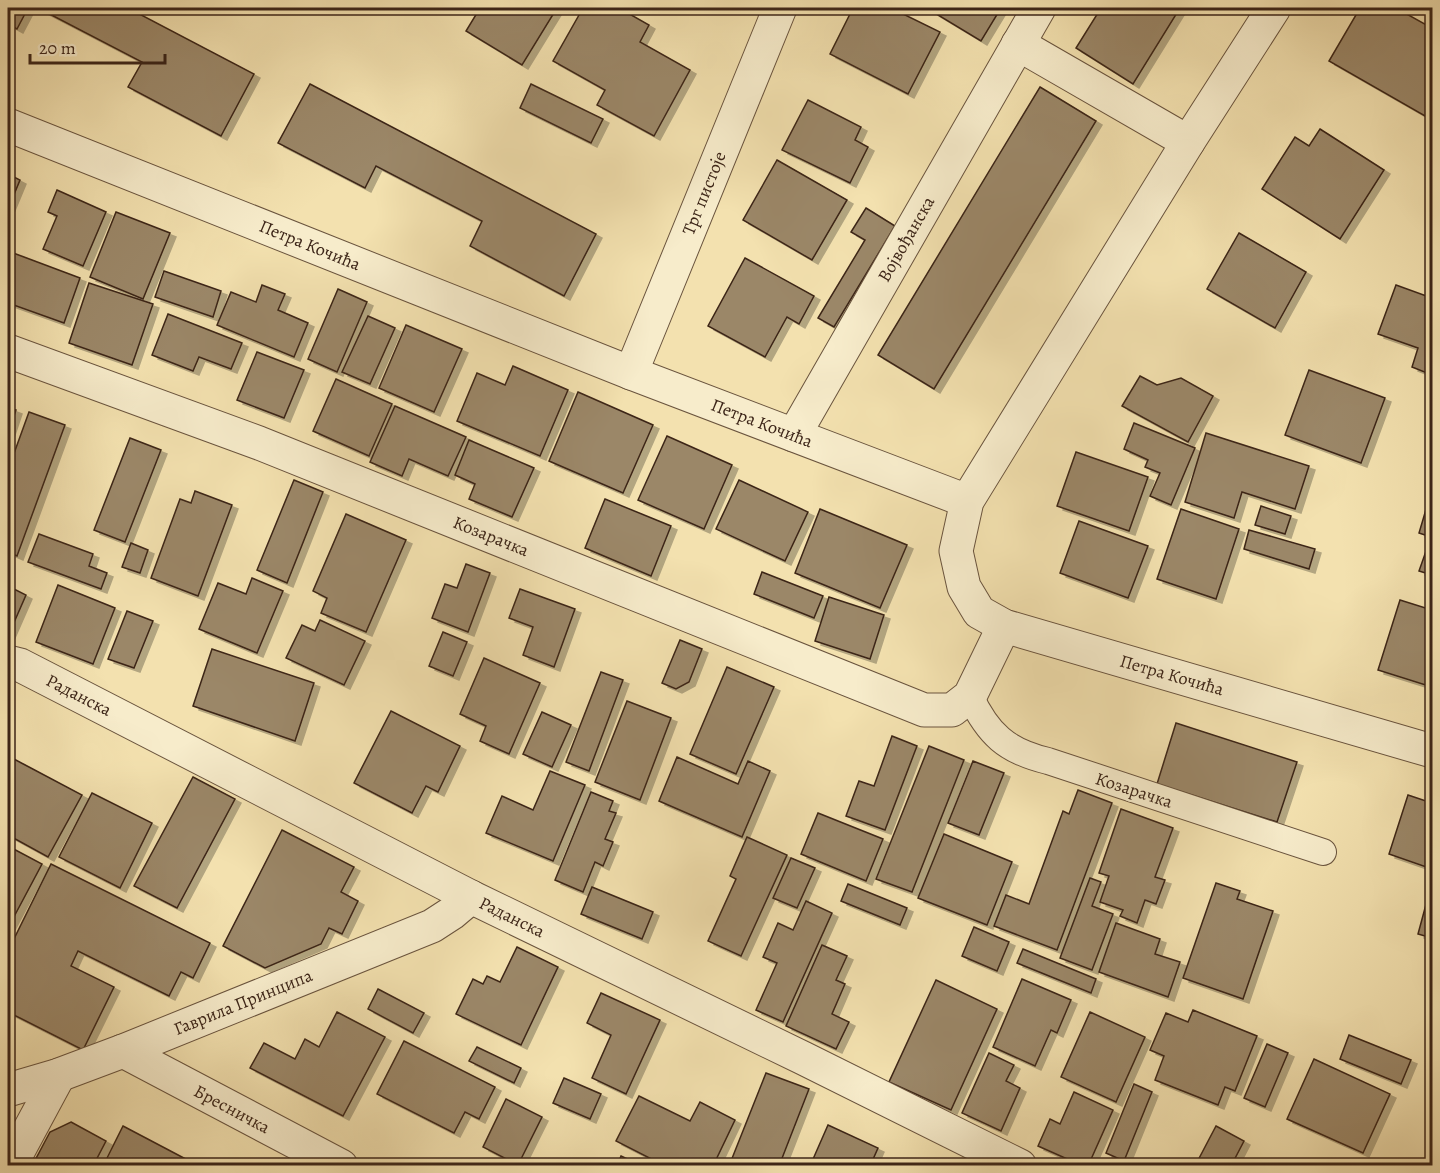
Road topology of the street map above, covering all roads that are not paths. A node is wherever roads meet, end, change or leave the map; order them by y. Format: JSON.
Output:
{"nodes":[{"id":1,"x":1039,"y":8,"type":"edge"},
{"id":2,"x":1274,"y":8,"type":"edge"},
{"id":3,"x":773,"y":10,"type":"edge"},
{"id":4,"x":1018,"y":44,"type":"junction"},
{"id":5,"x":8,"y":125,"type":"edge"},
{"id":6,"x":1188,"y":142,"type":"junction"},
{"id":7,"x":8,"y":351,"type":"edge"},
{"id":8,"x":631,"y":372,"type":"junction"},
{"id":9,"x":794,"y":435,"type":"junction"},
{"id":10,"x":967,"y":501,"type":"junction"},
{"id":11,"x":1004,"y":626,"type":"junction"},
{"id":12,"x":8,"y":662,"type":"edge"},
{"id":13,"x":970,"y":696,"type":"junction"},
{"id":14,"x":1432,"y":751,"type":"edge"},
{"id":15,"x":1323,"y":852,"type":"dead end"},
{"id":16,"x":471,"y":897,"type":"junction"},
{"id":17,"x":123,"y":1051,"type":"junction"},
{"id":18,"x":59,"y":1074,"type":"junction"},
{"id":19,"x":8,"y":1090,"type":"edge"},
{"id":20,"x":298,"y":1156,"type":"edge"},
{"id":21,"x":10,"y":1166,"type":"edge"},
{"id":22,"x":341,"y":1166,"type":"edge"},
{"id":23,"x":1020,"y":1166,"type":"edge"}],
"edges":[{"from":1,"to":4,"type":"street","name":"Војвођанска"},
{"from":2,"to":6,"type":"street"},
{"from":3,"to":8,"type":"street","name":"Трг пистоје"},
{"from":4,"to":6,"type":"street"},
{"from":4,"to":9,"type":"street","name":"Војвођанска"},
{"from":5,"to":8,"type":"street","name":"Петра Кочића"},
{"from":6,"to":10,"type":"street"},
{"from":7,"to":13,"type":"street","name":"Козарачка"},
{"from":8,"to":9,"type":"street","name":"Петра Кочића"},
{"from":9,"to":10,"type":"street","name":"Петра Кочића"},
{"from":10,"to":11,"type":"street","name":"Петра Кочића"},
{"from":11,"to":13,"type":"street"},
{"from":11,"to":14,"type":"street","name":"Петра Кочића"},
{"from":12,"to":16,"type":"street","name":"Раданска"},
{"from":13,"to":15,"type":"lane","name":"Козарачка"},
{"from":16,"to":17,"type":"street","name":"Гаврила Принципа"},
{"from":16,"to":23,"type":"street","name":"Раданска"},
{"from":17,"to":18,"type":"street","name":"Гаврила Принципа"},
{"from":17,"to":20,"type":"street","name":"Бресничка"},
{"from":18,"to":19,"type":"street","name":"Гаврила Принципа"},
{"from":18,"to":21,"type":"street"},
{"from":20,"to":22,"type":"street","name":"Бресничка"}]}
